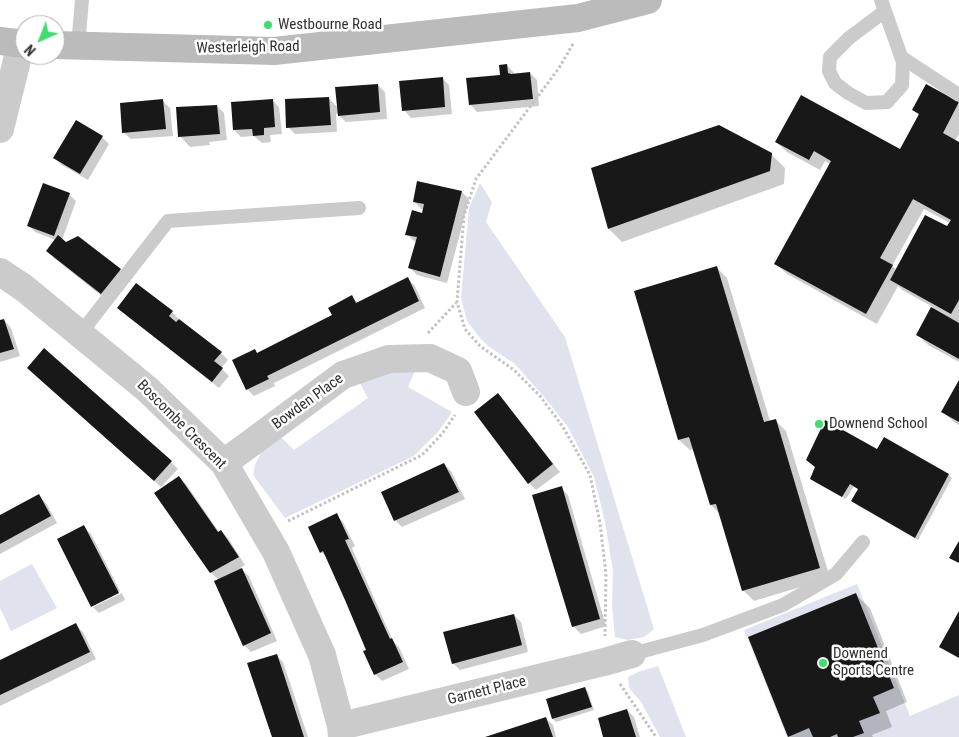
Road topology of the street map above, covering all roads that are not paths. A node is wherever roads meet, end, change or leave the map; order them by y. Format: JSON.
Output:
{"nodes":[{"id":1,"x":82,"y":0,"type":"edge"},
{"id":2,"x":648,"y":0,"type":"edge"},
{"id":3,"x":883,"y":6,"type":"edge"},
{"id":4,"x":15,"y":43,"type":"edge"},
{"id":5,"x":67,"y":46,"type":"edge"},
{"id":6,"x":901,"y":57,"type":"junction"},
{"id":7,"x":959,"y":95,"type":"edge"},
{"id":8,"x":0,"y":130,"type":"edge"},
{"id":9,"x":359,"y":208,"type":"dead end"},
{"id":10,"x":0,"y":272,"type":"edge"},
{"id":11,"x":80,"y":334,"type":"junction"},
{"id":12,"x":464,"y":372,"type":"road end"},
{"id":13,"x":224,"y":463,"type":"junction"},
{"id":14,"x":862,"y":542,"type":"dead end"},
{"id":15,"x":632,"y":654,"type":"joint"},
{"id":16,"x":341,"y":731,"type":"edge"}],
"edges":[{"from":1,"to":5,"type":"lane"},
{"from":2,"to":5,"type":"street","name":"Westerleigh Road"},
{"from":3,"to":6,"type":"lane"},
{"from":3,"to":6,"type":"lane"},
{"from":4,"to":8,"type":"street"},
{"from":6,"to":7,"type":"lane"},
{"from":9,"to":11,"type":"lane"},
{"from":10,"to":11,"type":"street","name":"Boscombe Crescent"},
{"from":11,"to":13,"type":"street","name":"Boscombe Crescent"},
{"from":12,"to":13,"type":"street","name":"Bowden Place"},
{"from":13,"to":16,"type":"street","name":"Boscombe Crescent"},
{"from":14,"to":15,"type":"lane"},
{"from":15,"to":16,"type":"street","name":"Garnett Place"}]}
